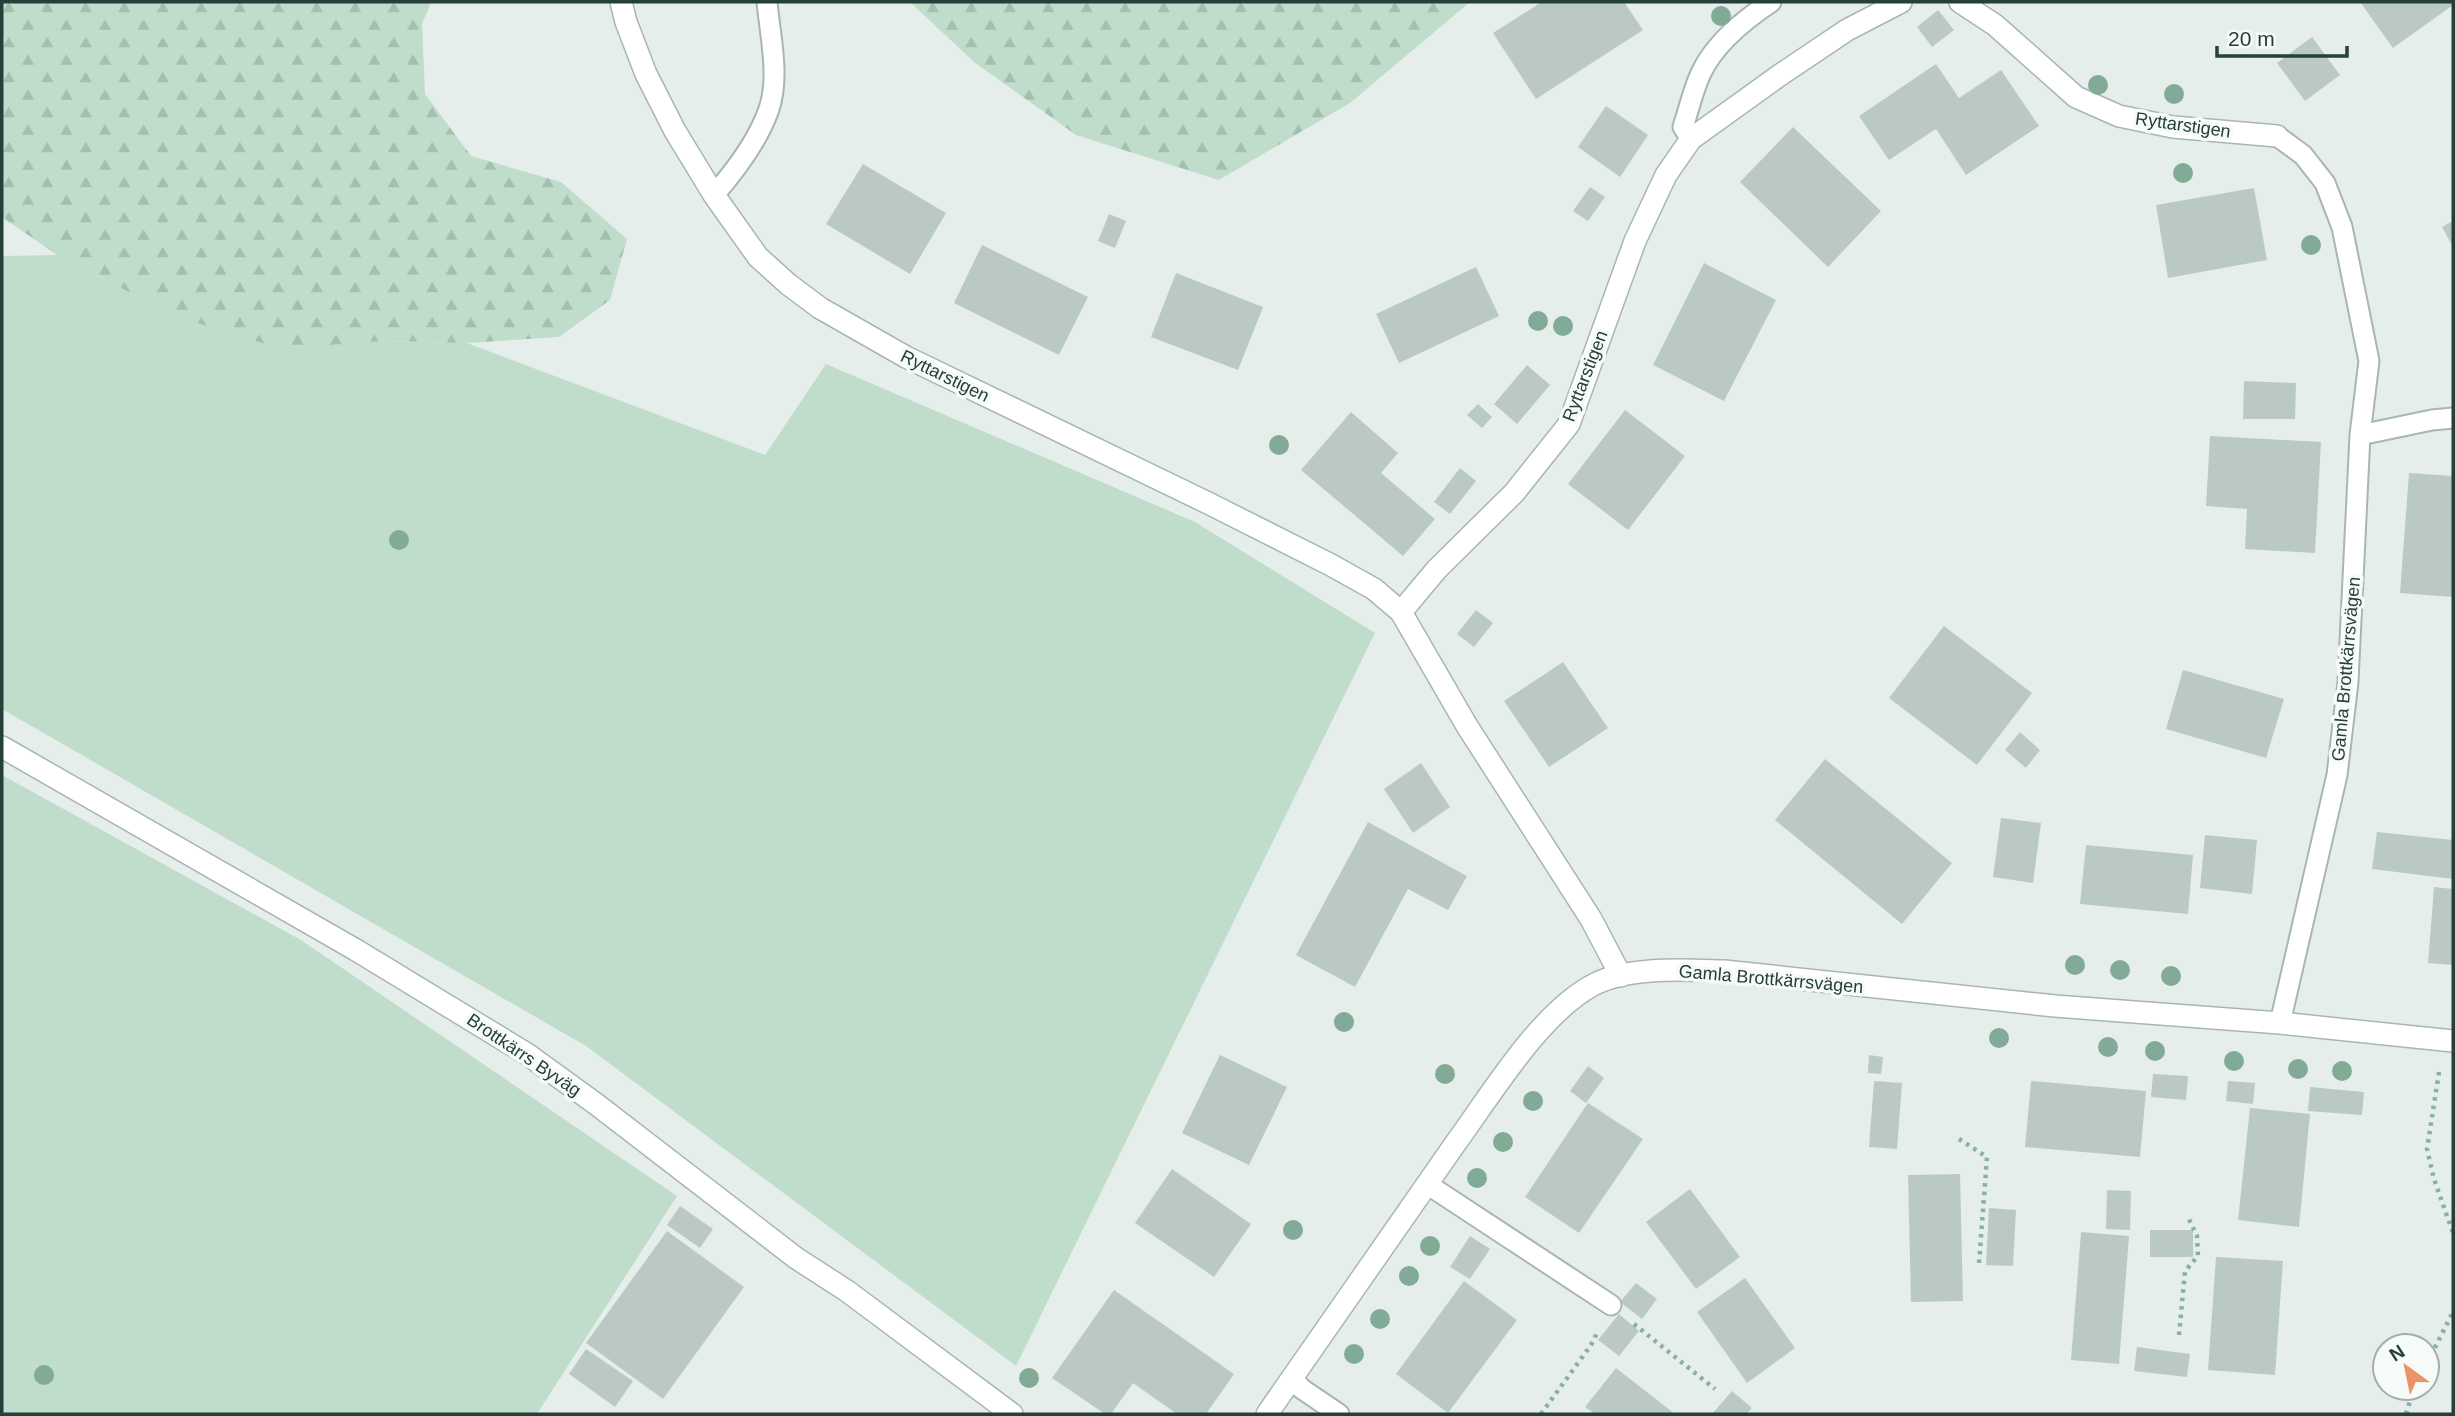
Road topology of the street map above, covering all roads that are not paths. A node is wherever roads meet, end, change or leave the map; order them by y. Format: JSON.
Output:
{"nodes":[{"id":1,"x":621,"y":2,"type":"edge"},
{"id":2,"x":767,"y":2,"type":"edge"},
{"id":3,"x":1770,"y":2,"type":"edge"},
{"id":4,"x":1901,"y":2,"type":"edge"},
{"id":5,"x":1960,"y":2,"type":"edge"},
{"id":6,"x":2277,"y":136,"type":"joint"},
{"id":7,"x":1691,"y":139,"type":"junction"},
{"id":8,"x":714,"y":195,"type":"junction"},
{"id":9,"x":2453,"y":418,"type":"edge"},
{"id":10,"x":2360,"y":435,"type":"junction"},
{"id":11,"x":1401,"y":612,"type":"junction"},
{"id":12,"x":2,"y":747,"type":"edge"},
{"id":13,"x":1621,"y":976,"type":"junction"},
{"id":14,"x":2280,"y":1023,"type":"junction"},
{"id":15,"x":2449,"y":1040,"type":"edge"},
{"id":16,"x":1427,"y":1184,"type":"junction"},
{"id":17,"x":1611,"y":1305,"type":"road end"},
{"id":18,"x":1292,"y":1378,"type":"junction"},
{"id":19,"x":1012,"y":1414,"type":"edge"},
{"id":20,"x":1267,"y":1414,"type":"edge"},
{"id":21,"x":1339,"y":1414,"type":"edge"}],
"edges":[{"from":1,"to":8,"type":"street","name":"Ryttarstigen"},
{"from":2,"to":8,"type":"lane"},
{"from":3,"to":7,"type":"lane"},
{"from":4,"to":7,"type":"street","name":"Ryttarstigen"},
{"from":5,"to":6,"type":"street","name":"Ryttarstigen"},
{"from":6,"to":10,"type":"lane","name":"Gamla Brottkärrsvägen"},
{"from":7,"to":11,"type":"street","name":"Ryttarstigen"},
{"from":8,"to":11,"type":"street","name":"Ryttarstigen"},
{"from":9,"to":10,"type":"lane"},
{"from":10,"to":14,"type":"lane","name":"Gamla Brottkärrsvägen"},
{"from":11,"to":13,"type":"street","name":"Ryttarstigen"},
{"from":12,"to":19,"type":"street","name":"Brottkärrs Byväg"},
{"from":13,"to":14,"type":"street","name":"Gamla Brottkärrsvägen"},
{"from":13,"to":16,"type":"street","name":"Gamla Brottkärrsvägen"},
{"from":14,"to":15,"type":"street","name":"Gamla Brottkärrsvägen"},
{"from":16,"to":17,"type":"lane"},
{"from":16,"to":18,"type":"street","name":"Gamla Brottkärrsvägen"},
{"from":18,"to":20,"type":"street","name":"Gamla Brottkärrsvägen"},
{"from":18,"to":21,"type":"lane"}]}
